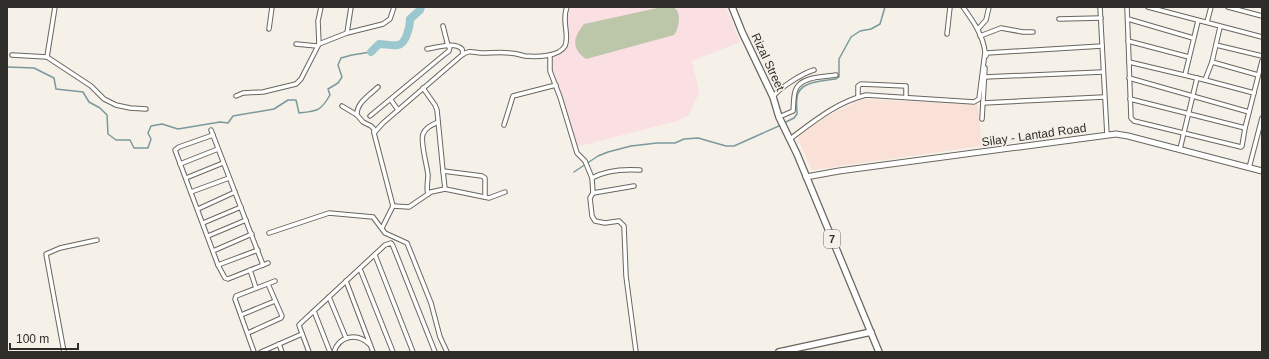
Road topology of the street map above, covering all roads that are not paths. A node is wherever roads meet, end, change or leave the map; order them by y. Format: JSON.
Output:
{"nodes":[{"id":1,"x":54,"y":7,"type":"edge"},
{"id":2,"x":272,"y":7,"type":"edge"},
{"id":3,"x":321,"y":7,"type":"edge"},
{"id":4,"x":350,"y":7,"type":"edge"},
{"id":5,"x":394,"y":7,"type":"edge"},
{"id":6,"x":568,"y":7,"type":"edge"},
{"id":7,"x":732,"y":7,"type":"edge"},
{"id":8,"x":950,"y":7,"type":"edge"},
{"id":9,"x":963,"y":7,"type":"edge"},
{"id":10,"x":989,"y":7,"type":"edge"},
{"id":11,"x":1100,"y":7,"type":"edge"},
{"id":12,"x":1127,"y":7,"type":"edge"},
{"id":13,"x":1148,"y":7,"type":"edge"},
{"id":14,"x":1211,"y":7,"type":"edge"},
{"id":15,"x":1228,"y":7,"type":"edge"},
{"id":16,"x":1262,"y":16,"type":"edge"},
{"id":17,"x":1101,"y":18,"type":"junction"},
{"id":18,"x":1059,"y":19,"type":"dead end"},
{"id":19,"x":1128,"y":19,"type":"junction"},
{"id":20,"x":1198,"y":21,"type":"junction"},
{"id":21,"x":1207,"y":22,"type":"junction"},
{"id":22,"x":444,"y":26,"type":"dead end"},
{"id":23,"x":1220,"y":27,"type":"junction"},
{"id":24,"x":269,"y":29,"type":"dead end"},
{"id":25,"x":978,"y":29,"type":"junction"},
{"id":26,"x":1033,"y":32,"type":"dead end"},
{"id":27,"x":347,"y":33,"type":"junction"},
{"id":28,"x":947,"y":34,"type":"dead end"},
{"id":29,"x":980,"y":36,"type":"junction"},
{"id":30,"x":1262,"y":37,"type":"edge"},
{"id":31,"x":1193,"y":38,"type":"junction"},
{"id":32,"x":1128,"y":41,"type":"junction"},
{"id":33,"x":296,"y":44,"type":"dead end"},
{"id":34,"x":318,"y":45,"type":"junction"},
{"id":35,"x":1216,"y":45,"type":"junction"},
{"id":36,"x":449,"y":46,"type":"junction"},
{"id":37,"x":1102,"y":46,"type":"junction"},
{"id":38,"x":427,"y":49,"type":"dead end"},
{"id":39,"x":463,"y":54,"type":"junction"},
{"id":40,"x":12,"y":55,"type":"dead end"},
{"id":41,"x":47,"y":56,"type":"junction"},
{"id":42,"x":550,"y":56,"type":"junction"},
{"id":43,"x":1262,"y":56,"type":"edge"},
{"id":44,"x":1189,"y":57,"type":"junction"},
{"id":45,"x":1262,"y":61,"type":"edge"},
{"id":46,"x":1129,"y":62,"type":"junction"},
{"id":47,"x":1212,"y":62,"type":"junction"},
{"id":48,"x":814,"y":70,"type":"dead end"},
{"id":49,"x":1103,"y":72,"type":"junction"},
{"id":50,"x":1258,"y":74,"type":"junction"},
{"id":51,"x":836,"y":75,"type":"dead end"},
{"id":52,"x":1185,"y":75,"type":"junction"},
{"id":53,"x":985,"y":77,"type":"junction"},
{"id":54,"x":1130,"y":78,"type":"junction"},
{"id":55,"x":1197,"y":78,"type":"junction"},
{"id":56,"x":1205,"y":80,"type":"junction"},
{"id":57,"x":556,"y":85,"type":"junction"},
{"id":58,"x":378,"y":87,"type":"dead end"},
{"id":59,"x":423,"y":88,"type":"junction"},
{"id":60,"x":1254,"y":93,"type":"junction"},
{"id":61,"x":236,"y":96,"type":"dead end"},
{"id":62,"x":1192,"y":96,"type":"junction"},
{"id":63,"x":773,"y":97,"type":"junction"},
{"id":64,"x":858,"y":97,"type":"junction"},
{"id":65,"x":906,"y":97,"type":"junction"},
{"id":66,"x":1104,"y":97,"type":"junction"},
{"id":67,"x":1130,"y":99,"type":"junction"},
{"id":68,"x":391,"y":100,"type":"junction"},
{"id":69,"x":983,"y":103,"type":"junction"},
{"id":70,"x":342,"y":106,"type":"dead end"},
{"id":71,"x":146,"y":109,"type":"dead end"},
{"id":72,"x":398,"y":110,"type":"junction"},
{"id":73,"x":1249,"y":112,"type":"junction"},
{"id":74,"x":1188,"y":114,"type":"junction"},
{"id":75,"x":356,"y":115,"type":"junction"},
{"id":76,"x":370,"y":116,"type":"dead end"},
{"id":77,"x":780,"y":118,"type":"junction"},
{"id":78,"x":1262,"y":118,"type":"edge"},
{"id":79,"x":982,"y":119,"type":"dead end"},
{"id":80,"x":438,"y":122,"type":"junction"},
{"id":81,"x":504,"y":125,"type":"dead end"},
{"id":82,"x":1245,"y":128,"type":"junction"},
{"id":83,"x":211,"y":130,"type":"dead end"},
{"id":84,"x":374,"y":133,"type":"junction"},
{"id":85,"x":1184,"y":134,"type":"junction"},
{"id":86,"x":213,"y":135,"type":"junction"},
{"id":87,"x":1107,"y":135,"type":"junction"},
{"id":88,"x":790,"y":139,"type":"junction"},
{"id":89,"x":218,"y":149,"type":"junction"},
{"id":90,"x":1180,"y":149,"type":"junction"},
{"id":91,"x":223,"y":163,"type":"junction"},
{"id":92,"x":180,"y":164,"type":"junction"},
{"id":93,"x":1249,"y":168,"type":"junction"},
{"id":94,"x":640,"y":170,"type":"dead end"},
{"id":95,"x":443,"y":171,"type":"junction"},
{"id":96,"x":1262,"y":171,"type":"edge"},
{"id":97,"x":806,"y":177,"type":"junction"},
{"id":98,"x":186,"y":178,"type":"junction"},
{"id":99,"x":229,"y":178,"type":"junction"},
{"id":100,"x":592,"y":178,"type":"junction"},
{"id":101,"x":634,"y":186,"type":"dead end"},
{"id":102,"x":445,"y":189,"type":"junction"},
{"id":103,"x":192,"y":192,"type":"junction"},
{"id":104,"x":235,"y":192,"type":"junction"},
{"id":105,"x":505,"y":192,"type":"dead end"},
{"id":106,"x":593,"y":193,"type":"junction"},
{"id":107,"x":428,"y":194,"type":"junction"},
{"id":108,"x":485,"y":197,"type":"junction"},
{"id":109,"x":393,"y":206,"type":"junction"},
{"id":110,"x":240,"y":207,"type":"junction"},
{"id":111,"x":198,"y":209,"type":"junction"},
{"id":112,"x":246,"y":220,"type":"junction"},
{"id":113,"x":203,"y":223,"type":"junction"},
{"id":114,"x":382,"y":228,"type":"junction"},
{"id":115,"x":269,"y":233,"type":"dead end"},
{"id":116,"x":252,"y":234,"type":"junction"},
{"id":117,"x":208,"y":236,"type":"junction"},
{"id":118,"x":97,"y":240,"type":"dead end"},
{"id":119,"x":258,"y":250,"type":"junction"},
{"id":120,"x":213,"y":251,"type":"junction"},
{"id":121,"x":375,"y":255,"type":"junction"},
{"id":122,"x":268,"y":263,"type":"dead end"},
{"id":123,"x":218,"y":265,"type":"junction"},
{"id":124,"x":263,"y":265,"type":"junction"},
{"id":125,"x":360,"y":269,"type":"junction"},
{"id":126,"x":250,"y":270,"type":"junction"},
{"id":127,"x":275,"y":281,"type":"dead end"},
{"id":128,"x":346,"y":281,"type":"junction"},
{"id":129,"x":268,"y":284,"type":"junction"},
{"id":130,"x":256,"y":288,"type":"junction"},
{"id":131,"x":329,"y":297,"type":"junction"},
{"id":132,"x":275,"y":301,"type":"junction"},
{"id":133,"x":314,"y":311,"type":"junction"},
{"id":134,"x":241,"y":315,"type":"junction"},
{"id":135,"x":871,"y":332,"type":"junction"},
{"id":136,"x":248,"y":333,"type":"junction"},
{"id":137,"x":302,"y":334,"type":"junction"},
{"id":138,"x":346,"y":338,"type":"junction"},
{"id":139,"x":279,"y":344,"type":"junction"},
{"id":140,"x":372,"y":351,"type":"edge"},
{"id":141,"x":64,"y":352,"type":"edge"},
{"id":142,"x":254,"y":352,"type":"edge"},
{"id":143,"x":261,"y":352,"type":"edge"},
{"id":144,"x":282,"y":352,"type":"edge"},
{"id":145,"x":309,"y":352,"type":"edge"},
{"id":146,"x":330,"y":352,"type":"edge"},
{"id":147,"x":334,"y":352,"type":"edge"},
{"id":148,"x":393,"y":352,"type":"edge"},
{"id":149,"x":413,"y":352,"type":"edge"},
{"id":150,"x":435,"y":352,"type":"edge"},
{"id":151,"x":447,"y":352,"type":"edge"},
{"id":152,"x":636,"y":352,"type":"edge"},
{"id":153,"x":779,"y":352,"type":"edge"},
{"id":154,"x":879,"y":352,"type":"edge"}],
"edges":[{"from":1,"to":41,"type":"street"},
{"from":2,"to":24,"type":"street"},
{"from":3,"to":34,"type":"street"},
{"from":4,"to":27,"type":"street"},
{"from":5,"to":27,"type":"street"},
{"from":6,"to":42,"type":"street"},
{"from":7,"to":63,"type":"main road","name":"Rizal Street","number":"7"},
{"from":8,"to":28,"type":"street"},
{"from":9,"to":25,"type":"street"},
{"from":10,"to":25,"type":"street"},
{"from":11,"to":17,"type":"street"},
{"from":12,"to":19,"type":"street"},
{"from":13,"to":20,"type":"street"},
{"from":14,"to":21,"type":"street"},
{"from":15,"to":16,"type":"street"},
{"from":17,"to":18,"type":"street"},
{"from":17,"to":37,"type":"street"},
{"from":19,"to":31,"type":"street"},
{"from":19,"to":32,"type":"street"},
{"from":20,"to":21,"type":"street"},
{"from":20,"to":31,"type":"street"},
{"from":21,"to":23,"type":"street"},
{"from":22,"to":36,"type":"street"},
{"from":23,"to":30,"type":"street"},
{"from":23,"to":35,"type":"street"},
{"from":25,"to":29,"type":"street"},
{"from":26,"to":29,"type":"street"},
{"from":27,"to":34,"type":"street"},
{"from":29,"to":65,"type":"street"},
{"from":31,"to":44,"type":"street"},
{"from":32,"to":44,"type":"street"},
{"from":32,"to":46,"type":"street"},
{"from":33,"to":34,"type":"street"},
{"from":34,"to":61,"type":"street"},
{"from":35,"to":43,"type":"street"},
{"from":35,"to":47,"type":"street"},
{"from":36,"to":38,"type":"street"},
{"from":36,"to":39,"type":"street"},
{"from":36,"to":68,"type":"street"},
{"from":37,"to":49,"type":"street"},
{"from":37,"to":53,"type":"street"},
{"from":39,"to":42,"type":"street"},
{"from":39,"to":59,"type":"street"},
{"from":40,"to":41,"type":"street"},
{"from":41,"to":71,"type":"street"},
{"from":42,"to":57,"type":"street"},
{"from":44,"to":52,"type":"street"},
{"from":45,"to":50,"type":"street"},
{"from":46,"to":52,"type":"street"},
{"from":46,"to":54,"type":"street"},
{"from":47,"to":50,"type":"street"},
{"from":47,"to":56,"type":"street"},
{"from":48,"to":63,"type":"street"},
{"from":49,"to":53,"type":"street"},
{"from":49,"to":66,"type":"street"},
{"from":50,"to":60,"type":"street"},
{"from":51,"to":77,"type":"street"},
{"from":52,"to":55,"type":"street"},
{"from":53,"to":69,"type":"street"},
{"from":54,"to":62,"type":"street"},
{"from":54,"to":67,"type":"street"},
{"from":55,"to":56,"type":"street"},
{"from":55,"to":62,"type":"street"},
{"from":56,"to":60,"type":"street"},
{"from":57,"to":81,"type":"street"},
{"from":57,"to":100,"type":"street"},
{"from":58,"to":75,"type":"street"},
{"from":59,"to":72,"type":"street"},
{"from":59,"to":80,"type":"street"},
{"from":60,"to":73,"type":"street"},
{"from":62,"to":73,"type":"street"},
{"from":62,"to":74,"type":"street"},
{"from":63,"to":77,"type":"main road","name":"Rizal Street","number":"7"},
{"from":64,"to":65,"type":"street"},
{"from":64,"to":65,"type":"street"},
{"from":64,"to":88,"type":"street"},
{"from":66,"to":69,"type":"street"},
{"from":66,"to":87,"type":"street"},
{"from":67,"to":74,"type":"street"},
{"from":67,"to":85,"type":"street"},
{"from":68,"to":72,"type":"street"},
{"from":68,"to":76,"type":"street"},
{"from":69,"to":79,"type":"street"},
{"from":70,"to":75,"type":"street"},
{"from":72,"to":84,"type":"street"},
{"from":73,"to":82,"type":"street"},
{"from":74,"to":82,"type":"street"},
{"from":74,"to":85,"type":"street"},
{"from":75,"to":84,"type":"street"},
{"from":77,"to":88,"type":"main road","name":"Rizal Street","number":"7"},
{"from":78,"to":93,"type":"street"},
{"from":80,"to":95,"type":"street"},
{"from":80,"to":107,"type":"street"},
{"from":82,"to":85,"type":"street"},
{"from":83,"to":86,"type":"street"},
{"from":84,"to":109,"type":"street"},
{"from":85,"to":90,"type":"street"},
{"from":86,"to":89,"type":"street"},
{"from":86,"to":92,"type":"street"},
{"from":87,"to":90,"type":"street","name":"Silay - Lantad Road"},
{"from":87,"to":97,"type":"street","name":"Silay - Lantad Road"},
{"from":88,"to":97,"type":"main road","number":"7"},
{"from":89,"to":91,"type":"street"},
{"from":89,"to":92,"type":"street"},
{"from":90,"to":93,"type":"street","name":"Silay - Lantad Road"},
{"from":91,"to":98,"type":"street"},
{"from":91,"to":99,"type":"street"},
{"from":92,"to":98,"type":"street"},
{"from":93,"to":96,"type":"street","name":"Silay - Lantad Road"},
{"from":94,"to":100,"type":"street"},
{"from":95,"to":102,"type":"street"},
{"from":95,"to":108,"type":"street"},
{"from":97,"to":135,"type":"main road","number":"7"},
{"from":98,"to":103,"type":"street"},
{"from":99,"to":103,"type":"street"},
{"from":99,"to":104,"type":"street"},
{"from":100,"to":106,"type":"street"},
{"from":101,"to":106,"type":"street"},
{"from":102,"to":107,"type":"street"},
{"from":102,"to":108,"type":"street"},
{"from":103,"to":111,"type":"street"},
{"from":104,"to":110,"type":"street"},
{"from":104,"to":111,"type":"street"},
{"from":105,"to":108,"type":"street"},
{"from":106,"to":152,"type":"street"},
{"from":107,"to":109,"type":"street"},
{"from":109,"to":114,"type":"street"},
{"from":110,"to":112,"type":"street"},
{"from":110,"to":113,"type":"street"},
{"from":111,"to":113,"type":"street"},
{"from":112,"to":116,"type":"street"},
{"from":112,"to":117,"type":"street"},
{"from":113,"to":117,"type":"street"},
{"from":114,"to":115,"type":"street"},
{"from":114,"to":151,"type":"street"},
{"from":116,"to":119,"type":"street"},
{"from":116,"to":120,"type":"street"},
{"from":117,"to":120,"type":"street"},
{"from":118,"to":141,"type":"street"},
{"from":119,"to":123,"type":"street"},
{"from":119,"to":124,"type":"street"},
{"from":120,"to":123,"type":"street"},
{"from":121,"to":125,"type":"street"},
{"from":121,"to":149,"type":"street"},
{"from":121,"to":150,"type":"street"},
{"from":122,"to":124,"type":"street"},
{"from":123,"to":126,"type":"street"},
{"from":124,"to":126,"type":"street"},
{"from":125,"to":128,"type":"street"},
{"from":125,"to":148,"type":"street"},
{"from":126,"to":130,"type":"street"},
{"from":127,"to":129,"type":"street"},
{"from":128,"to":131,"type":"street"},
{"from":128,"to":140,"type":"street"},
{"from":129,"to":130,"type":"street"},
{"from":129,"to":132,"type":"street"},
{"from":130,"to":134,"type":"street"},
{"from":131,"to":133,"type":"street"},
{"from":131,"to":138,"type":"street"},
{"from":132,"to":134,"type":"street"},
{"from":132,"to":136,"type":"street"},
{"from":133,"to":137,"type":"street"},
{"from":133,"to":146,"type":"street"},
{"from":134,"to":136,"type":"street"},
{"from":135,"to":153,"type":"main road"},
{"from":135,"to":154,"type":"main road","number":"7"},
{"from":136,"to":142,"type":"street"},
{"from":137,"to":139,"type":"street"},
{"from":137,"to":145,"type":"street"},
{"from":138,"to":140,"type":"street"},
{"from":138,"to":147,"type":"street"},
{"from":139,"to":143,"type":"street"},
{"from":139,"to":144,"type":"street"}]}
